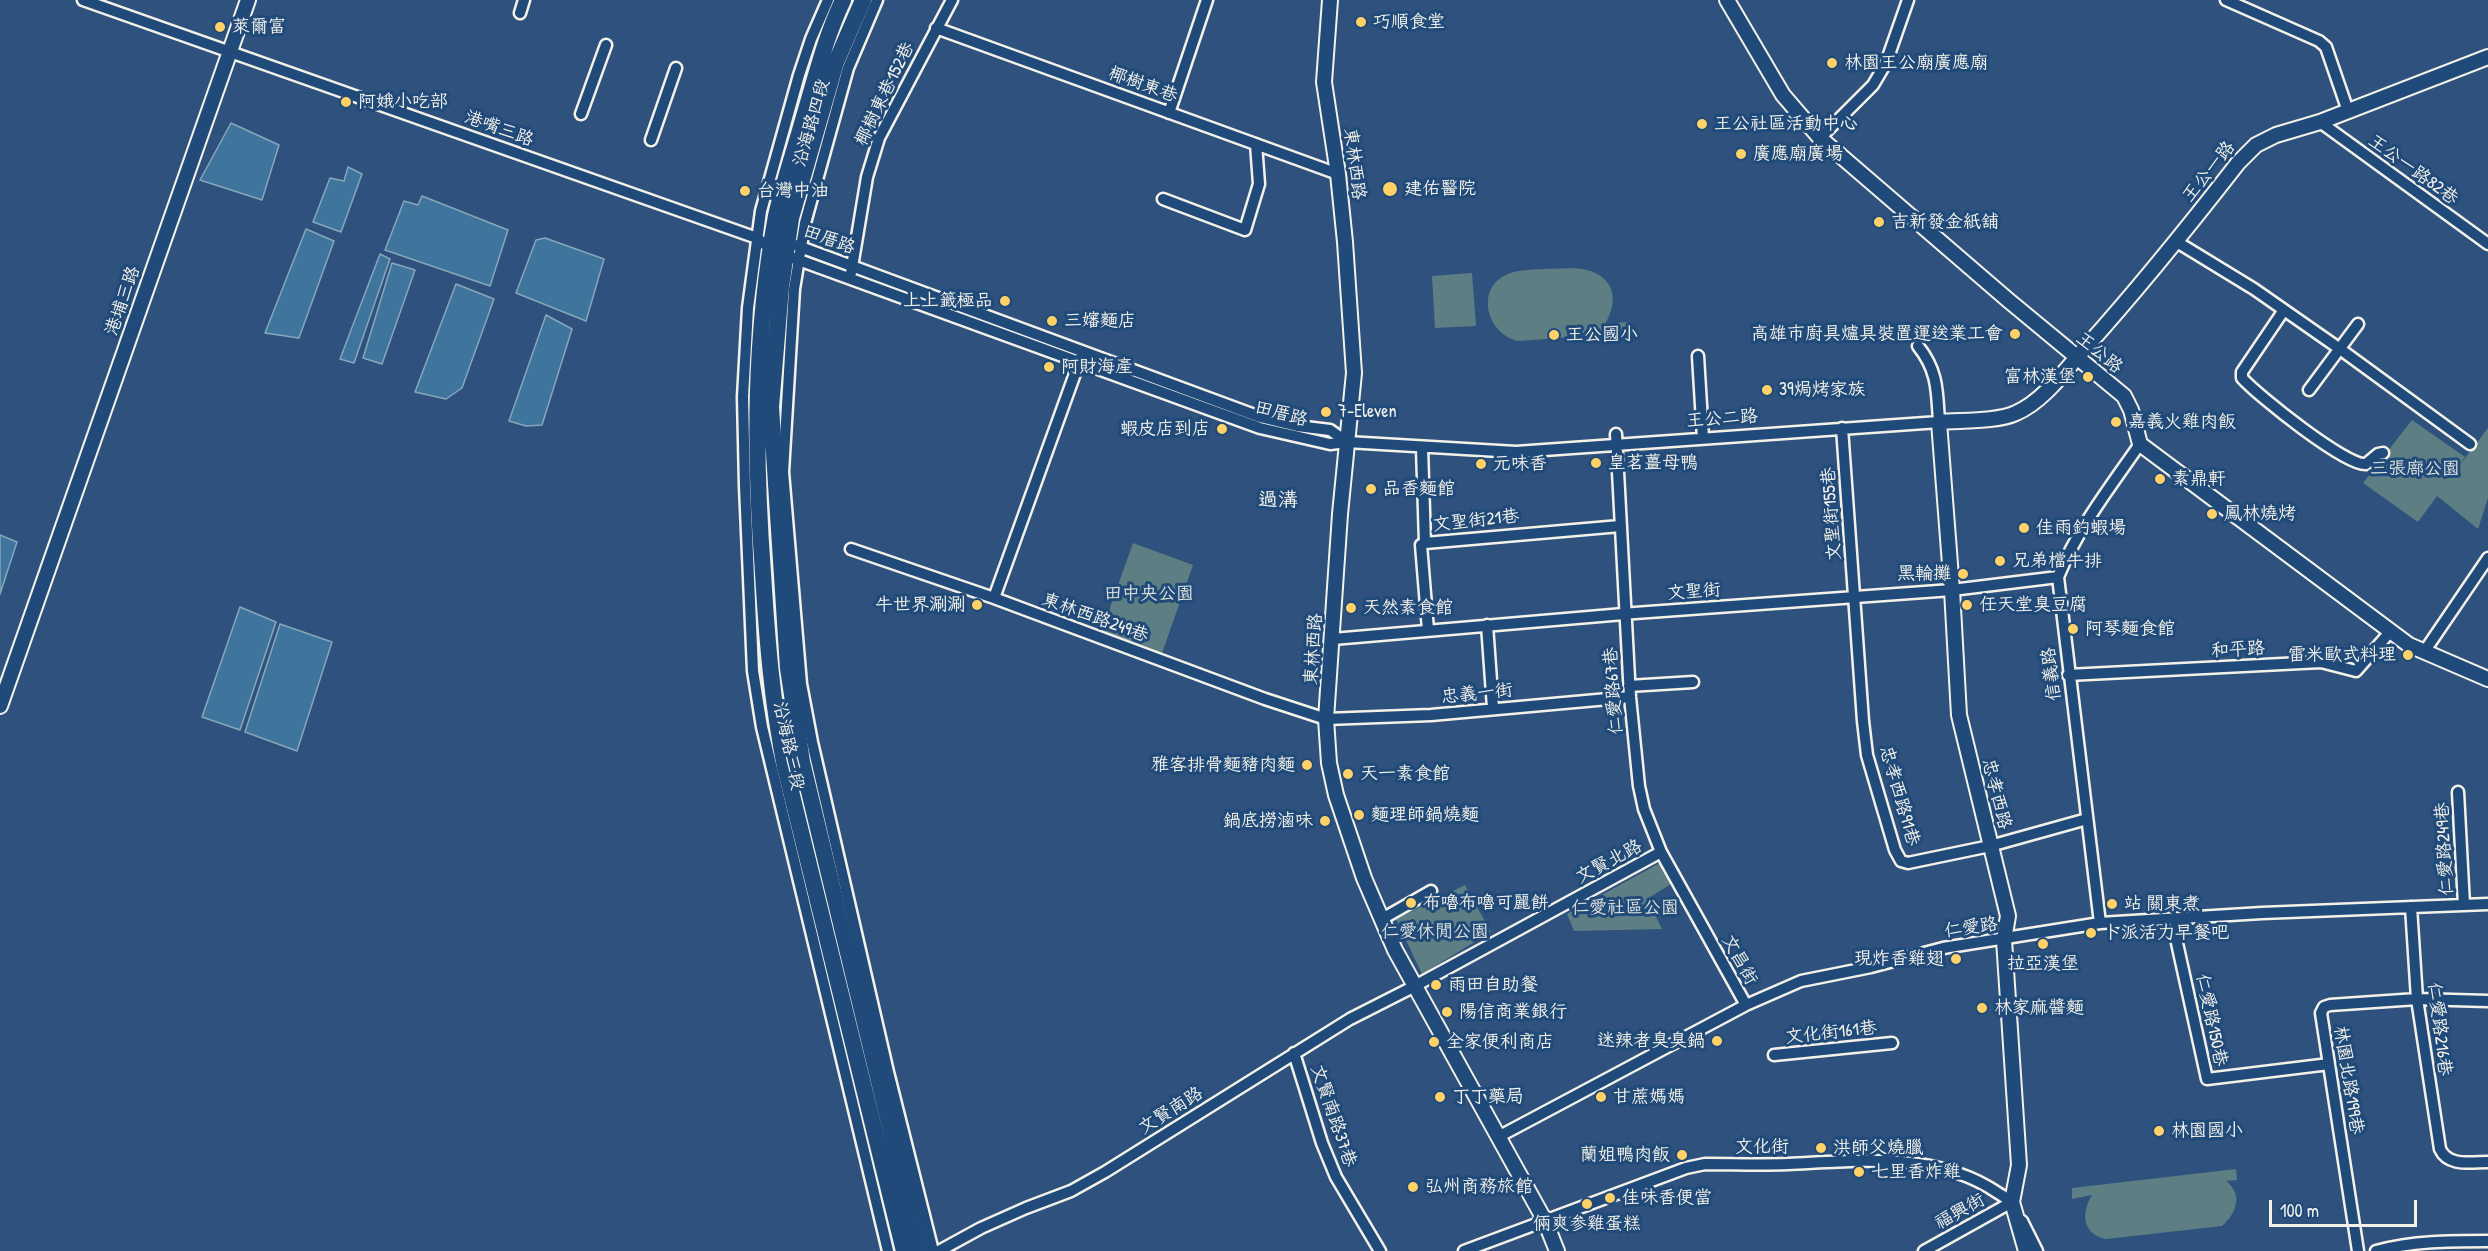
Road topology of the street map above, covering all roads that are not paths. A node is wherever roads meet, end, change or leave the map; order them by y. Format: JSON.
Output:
{"nodes":[{"id":1,"x":83,"y":0,"type":"edge"},
{"id":2,"x":248,"y":0,"type":"edge"},
{"id":3,"x":524,"y":0,"type":"edge"},
{"id":4,"x":828,"y":0,"type":"edge"},
{"id":5,"x":843,"y":0,"type":"edge"},
{"id":6,"x":863,"y":0,"type":"edge"},
{"id":7,"x":877,"y":0,"type":"edge"},
{"id":8,"x":952,"y":0,"type":"edge"},
{"id":9,"x":1207,"y":0,"type":"edge"},
{"id":10,"x":1330,"y":0,"type":"edge"},
{"id":11,"x":1727,"y":0,"type":"edge"},
{"id":12,"x":1908,"y":0,"type":"edge"},
{"id":13,"x":2226,"y":0,"type":"edge"},
{"id":14,"x":520,"y":13,"type":"dead end"},
{"id":15,"x":936,"y":28,"type":"junction"},
{"id":16,"x":606,"y":45,"type":"dead end"},
{"id":17,"x":230,"y":51,"type":"junction"},
{"id":18,"x":2488,"y":57,"type":"edge"},
{"id":19,"x":676,"y":68,"type":"dead end"},
{"id":20,"x":2348,"y":111,"type":"junction"},
{"id":21,"x":1169,"y":113,"type":"junction"},
{"id":22,"x":581,"y":114,"type":"dead end"},
{"id":23,"x":2320,"y":122,"type":"junction"},
{"id":24,"x":1820,"y":138,"type":"junction"},
{"id":25,"x":651,"y":140,"type":"dead end"},
{"id":26,"x":1256,"y":144,"type":"junction"},
{"id":27,"x":1338,"y":174,"type":"junction"},
{"id":28,"x":1163,"y":199,"type":"dead end"},
{"id":29,"x":757,"y":238,"type":"junction"},
{"id":30,"x":2177,"y":242,"type":"junction"},
{"id":31,"x":2488,"y":244,"type":"edge"},
{"id":32,"x":786,"y":249,"type":"junction"},
{"id":33,"x":852,"y":266,"type":"junction"},
{"id":34,"x":849,"y":279,"type":"junction"},
{"id":35,"x":2284,"y":310,"type":"junction"},
{"id":36,"x":2358,"y":324,"type":"dead end"},
{"id":37,"x":1918,"y":346,"type":"dead end"},
{"id":38,"x":2340,"y":348,"type":"junction"},
{"id":39,"x":1083,"y":351,"type":"junction"},
{"id":40,"x":1698,"y":356,"type":"dead end"},
{"id":41,"x":2077,"y":357,"type":"junction"},
{"id":42,"x":1078,"y":363,"type":"junction"},
{"id":43,"x":2309,"y":390,"type":"dead end"},
{"id":44,"x":1939,"y":422,"type":"junction"},
{"id":45,"x":1842,"y":428,"type":"junction"},
{"id":46,"x":1703,"y":438,"type":"junction"},
{"id":47,"x":1616,"y":439,"type":"junction"},
{"id":48,"x":1347,"y":442,"type":"junction"},
{"id":49,"x":2140,"y":444,"type":"junction"},
{"id":50,"x":2470,"y":444,"type":"dead end"},
{"id":51,"x":1422,"y":448,"type":"junction"},
{"id":52,"x":2383,"y":453,"type":"dead end"},
{"id":53,"x":751,"y":486,"type":"junction"},
{"id":54,"x":1620,"y":526,"type":"junction"},
{"id":55,"x":1425,"y":543,"type":"junction"},
{"id":56,"x":851,"y":549,"type":"dead end"},
{"id":57,"x":2488,"y":558,"type":"edge"},
{"id":58,"x":2058,"y":577,"type":"junction"},
{"id":59,"x":1952,"y":590,"type":"junction"},
{"id":60,"x":1854,"y":597,"type":"junction"},
{"id":61,"x":994,"y":598,"type":"junction"},
{"id":62,"x":1625,"y":613,"type":"junction"},
{"id":63,"x":1487,"y":625,"type":"junction"},
{"id":64,"x":1428,"y":630,"type":"junction"},
{"id":65,"x":2390,"y":632,"type":"junction"},
{"id":66,"x":1333,"y":639,"type":"junction"},
{"id":67,"x":2424,"y":652,"type":"junction"},
{"id":68,"x":2068,"y":675,"type":"junction"},
{"id":69,"x":2488,"y":679,"type":"edge"},
{"id":70,"x":796,"y":681,"type":"junction"},
{"id":71,"x":1693,"y":682,"type":"dead end"},
{"id":72,"x":764,"y":686,"type":"junction"},
{"id":73,"x":1630,"y":692,"type":"junction"},
{"id":74,"x":0,"y":706,"type":"edge"},
{"id":75,"x":1493,"y":708,"type":"junction"},
{"id":76,"x":1326,"y":719,"type":"junction"},
{"id":77,"x":1863,"y":722,"type":"joint"},
{"id":78,"x":2458,"y":792,"type":"dead end"},
{"id":79,"x":2087,"y":819,"type":"junction"},
{"id":80,"x":1990,"y":846,"type":"junction"},
{"id":81,"x":1661,"y":852,"type":"junction"},
{"id":82,"x":1431,"y":891,"type":"dead end"},
{"id":83,"x":2488,"y":904,"type":"edge"},
{"id":84,"x":2464,"y":905,"type":"junction"},
{"id":85,"x":2411,"y":907,"type":"junction"},
{"id":86,"x":2175,"y":918,"type":"junction"},
{"id":87,"x":1382,"y":919,"type":"junction"},
{"id":88,"x":2100,"y":923,"type":"junction"},
{"id":89,"x":1704,"y":931,"type":"joint"},
{"id":90,"x":2004,"y":940,"type":"junction"},
{"id":91,"x":1413,"y":987,"type":"junction"},
{"id":92,"x":2417,"y":999,"type":"junction"},
{"id":93,"x":2488,"y":1001,"type":"edge"},
{"id":94,"x":1746,"y":1005,"type":"junction"},
{"id":95,"x":1892,"y":1043,"type":"dead end"},
{"id":96,"x":861,"y":1046,"type":"junction"},
{"id":97,"x":1294,"y":1053,"type":"junction"},
{"id":98,"x":1774,"y":1055,"type":"dead end"},
{"id":99,"x":2329,"y":1064,"type":"junction"},
{"id":100,"x":1498,"y":1137,"type":"junction"},
{"id":101,"x":2488,"y":1162,"type":"edge"},
{"id":102,"x":2012,"y":1202,"type":"junction"},
{"id":103,"x":1545,"y":1221,"type":"junction"},
{"id":104,"x":2488,"y":1241,"type":"edge"},
{"id":105,"x":888,"y":1251,"type":"edge"},
{"id":106,"x":904,"y":1251,"type":"edge"},
{"id":107,"x":920,"y":1251,"type":"edge"},
{"id":108,"x":933,"y":1251,"type":"edge"},
{"id":109,"x":939,"y":1251,"type":"edge"},
{"id":110,"x":1380,"y":1251,"type":"edge"},
{"id":111,"x":1464,"y":1251,"type":"edge"},
{"id":112,"x":1557,"y":1251,"type":"edge"},
{"id":113,"x":1924,"y":1251,"type":"edge"},
{"id":114,"x":2026,"y":1251,"type":"edge"},
{"id":115,"x":2037,"y":1251,"type":"edge"},
{"id":116,"x":2358,"y":1251,"type":"edge"},
{"id":117,"x":2376,"y":1251,"type":"edge"}],
"edges":[{"from":1,"to":17,"type":"street","name":"港嘴三路"},
{"from":2,"to":17,"type":"street","name":"港埔三路"},
{"from":3,"to":14,"type":"street"},
{"from":4,"to":29,"type":"street","name":"沿海路四段"},
{"from":5,"to":32,"type":"main road","name":"沿海路四段"},
{"from":6,"to":32,"type":"main road","name":"沿海路四段"},
{"from":7,"to":32,"type":"street","name":"沿海路四段"},
{"from":8,"to":15,"type":"street","name":"椰樹東巷152巷"},
{"from":9,"to":21,"type":"street"},
{"from":10,"to":27,"type":"street","name":"東林西路"},
{"from":11,"to":24,"type":"street","name":"王公路"},
{"from":12,"to":24,"type":"street"},
{"from":13,"to":20,"type":"street"},
{"from":15,"to":21,"type":"street","name":"椰樹東巷"},
{"from":15,"to":33,"type":"street","name":"椰樹東巷152巷"},
{"from":16,"to":22,"type":"street"},
{"from":17,"to":29,"type":"street","name":"港嘴三路"},
{"from":17,"to":74,"type":"street","name":"港埔三路"},
{"from":18,"to":20,"type":"street","name":"王公一路"},
{"from":19,"to":25,"type":"street"},
{"from":20,"to":23,"type":"street","name":"王公一路"},
{"from":21,"to":26,"type":"street","name":"椰樹東巷"},
{"from":23,"to":30,"type":"street","name":"王公一路"},
{"from":23,"to":31,"type":"street","name":"王公一路82巷"},
{"from":24,"to":41,"type":"street","name":"王公路"},
{"from":26,"to":27,"type":"street","name":"椰樹東巷"},
{"from":26,"to":28,"type":"street"},
{"from":27,"to":48,"type":"street","name":"東林西路"},
{"from":29,"to":32,"type":"street","name":"田厝路"},
{"from":29,"to":53,"type":"street","name":"沿海路三段"},
{"from":30,"to":35,"type":"street"},
{"from":30,"to":41,"type":"street","name":"王公一路"},
{"from":32,"to":33,"type":"street","name":"田厝路"},
{"from":32,"to":34,"type":"street","name":"田厝路"},
{"from":32,"to":53,"type":"main road","name":"沿海路三段"},
{"from":32,"to":70,"type":"main road","name":"沿海路三段"},
{"from":33,"to":34,"type":"street","name":"椰樹東巷152巷"},
{"from":33,"to":39,"type":"street","name":"田厝路"},
{"from":34,"to":42,"type":"street","name":"田厝路"},
{"from":35,"to":38,"type":"street"},
{"from":35,"to":52,"type":"street"},
{"from":36,"to":38,"type":"street"},
{"from":37,"to":44,"type":"street","name":"忠孝西路"},
{"from":38,"to":43,"type":"street"},
{"from":38,"to":50,"type":"street"},
{"from":39,"to":42,"type":"street"},
{"from":39,"to":48,"type":"street","name":"田厝路"},
{"from":40,"to":46,"type":"street"},
{"from":41,"to":44,"type":"street","name":"王公二路"},
{"from":41,"to":49,"type":"street","name":"王公路"},
{"from":42,"to":48,"type":"street","name":"田厝路"},
{"from":42,"to":61,"type":"street"},
{"from":44,"to":45,"type":"street","name":"王公二路"},
{"from":44,"to":59,"type":"street","name":"忠孝西路"},
{"from":45,"to":46,"type":"street","name":"王公二路"},
{"from":45,"to":60,"type":"street","name":"文聖街155巷"},
{"from":46,"to":47,"type":"street","name":"王公二路"},
{"from":47,"to":51,"type":"street","name":"王公二路"},
{"from":47,"to":54,"type":"street","name":"仁愛路67巷"},
{"from":48,"to":51,"type":"street","name":"王公二路"},
{"from":48,"to":66,"type":"street","name":"東林西路"},
{"from":49,"to":58,"type":"street","name":"信義路"},
{"from":49,"to":65,"type":"street"},
{"from":51,"to":55,"type":"street"},
{"from":53,"to":72,"type":"main road","name":"沿海路三段"},
{"from":54,"to":55,"type":"street","name":"文聖街21巷"},
{"from":54,"to":62,"type":"street","name":"仁愛路67巷"},
{"from":55,"to":64,"type":"street","name":"文聖街21巷"},
{"from":56,"to":61,"type":"street","name":"東林西路249巷"},
{"from":57,"to":67,"type":"street"},
{"from":58,"to":59,"type":"street","name":"文聖街"},
{"from":58,"to":68,"type":"street","name":"信義路"},
{"from":59,"to":60,"type":"street","name":"文聖街"},
{"from":59,"to":80,"type":"street","name":"忠孝西路"},
{"from":60,"to":62,"type":"street","name":"文聖街"},
{"from":60,"to":77,"type":"street","name":"文聖街155巷"},
{"from":61,"to":76,"type":"street","name":"東林西路249巷"},
{"from":62,"to":63,"type":"street","name":"文聖街"},
{"from":62,"to":73,"type":"street","name":"仁愛路67巷"},
{"from":63,"to":64,"type":"street","name":"文聖街"},
{"from":63,"to":75,"type":"street"},
{"from":64,"to":66,"type":"street","name":"文聖街"},
{"from":65,"to":67,"type":"street"},
{"from":65,"to":68,"type":"street","name":"和平路"},
{"from":66,"to":76,"type":"street","name":"東林西路"},
{"from":67,"to":69,"type":"street"},
{"from":68,"to":79,"type":"street","name":"信義路"},
{"from":70,"to":72,"type":"street"},
{"from":70,"to":96,"type":"main road","name":"沿海路三段"},
{"from":71,"to":73,"type":"street","name":"忠義一街"},
{"from":72,"to":96,"type":"main road","name":"沿海路三段"},
{"from":73,"to":75,"type":"street","name":"忠義一街"},
{"from":73,"to":81,"type":"street","name":"仁愛路67巷"},
{"from":75,"to":76,"type":"street","name":"忠義一街"},
{"from":76,"to":87,"type":"street","name":"東林西路"},
{"from":77,"to":80,"type":"street","name":"忠孝西路91巷"},
{"from":78,"to":84,"type":"street","name":"仁愛路249巷"},
{"from":79,"to":80,"type":"street"},
{"from":79,"to":88,"type":"street","name":"信義路"},
{"from":80,"to":90,"type":"street","name":"忠孝西路"},
{"from":81,"to":89,"type":"street","name":"仁愛路67巷"},
{"from":81,"to":91,"type":"street","name":"文賢北路"},
{"from":82,"to":87,"type":"street"},
{"from":83,"to":84,"type":"street","name":"仁愛路"},
{"from":84,"to":85,"type":"street","name":"仁愛路"},
{"from":85,"to":86,"type":"street","name":"仁愛路"},
{"from":85,"to":92,"type":"street","name":"仁愛路216巷"},
{"from":86,"to":88,"type":"street","name":"仁愛路"},
{"from":86,"to":99,"type":"street","name":"仁愛路150巷"},
{"from":87,"to":91,"type":"street","name":"東林西路"},
{"from":88,"to":90,"type":"street","name":"仁愛路"},
{"from":89,"to":94,"type":"street","name":"文昌街"},
{"from":90,"to":94,"type":"street","name":"仁愛路"},
{"from":90,"to":102,"type":"street","name":"忠孝西路"},
{"from":91,"to":97,"type":"street","name":"文賢南路"},
{"from":91,"to":100,"type":"street","name":"東林西路"},
{"from":92,"to":93,"type":"street"},
{"from":92,"to":99,"type":"street","name":"林園北路199巷"},
{"from":92,"to":101,"type":"street","name":"仁愛路216巷"},
{"from":94,"to":100,"type":"street","name":"仁愛路"},
{"from":95,"to":98,"type":"street","name":"文化街161巷"},
{"from":96,"to":105,"type":"street","name":"沿海路三段"},
{"from":96,"to":106,"type":"main road","name":"沿海路三段"},
{"from":96,"to":107,"type":"main road","name":"沿海路三段"},
{"from":96,"to":108,"type":"street","name":"沿海路三段"},
{"from":97,"to":109,"type":"street","name":"文賢南路"},
{"from":97,"to":110,"type":"street","name":"文賢南路37巷"},
{"from":99,"to":116,"type":"street","name":"林園北路199巷"},
{"from":100,"to":103,"type":"street","name":"東林西路"},
{"from":102,"to":103,"type":"street","name":"文化街"},
{"from":102,"to":113,"type":"street","name":"福興街"},
{"from":102,"to":114,"type":"street","name":"忠孝西路"},
{"from":102,"to":115,"type":"street"},
{"from":103,"to":111,"type":"street","name":"文化街"},
{"from":103,"to":112,"type":"street","name":"東林西路"},
{"from":104,"to":117,"type":"street"}]}
